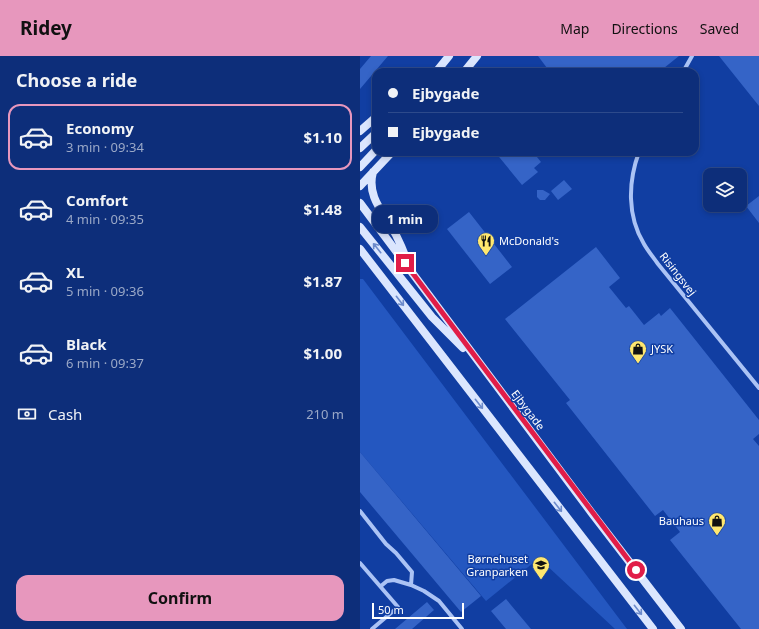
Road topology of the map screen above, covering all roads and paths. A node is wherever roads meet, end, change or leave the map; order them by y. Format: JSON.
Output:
{"nodes":[{"id":1,"x":450,"y":56,"type":"edge"},
{"id":2,"x":477,"y":56,"type":"edge"},
{"id":3,"x":692,"y":56,"type":"edge"},
{"id":4,"x":440,"y":68,"type":"edge"},
{"id":5,"x":467,"y":68,"type":"edge"},
{"id":6,"x":685,"y":68,"type":"edge"},
{"id":7,"x":372,"y":120,"type":"edge"},
{"id":8,"x":360,"y":131,"type":"edge"},
{"id":9,"x":372,"y":137,"type":"edge"},
{"id":10,"x":360,"y":148,"type":"edge"},
{"id":11,"x":372,"y":154,"type":"edge"},
{"id":12,"x":388,"y":156,"type":"edge"},
{"id":13,"x":638,"y":156,"type":"edge"},
{"id":14,"x":360,"y":167,"type":"edge"},
{"id":15,"x":373,"y":172,"type":"junction"},
{"id":16,"x":360,"y":186,"type":"edge"},
{"id":17,"x":360,"y":203,"type":"edge"},
{"id":18,"x":360,"y":227,"type":"edge"},
{"id":19,"x":360,"y":250,"type":"edge"},
{"id":20,"x":413,"y":274,"type":"junction"},
{"id":21,"x":486,"y":372,"type":"junction"},
{"id":22,"x":759,"y":388,"type":"edge"},
{"id":23,"x":360,"y":511,"type":"edge"},
{"id":24,"x":360,"y":562,"type":"edge"},
{"id":25,"x":411,"y":585,"type":"junction"},
{"id":26,"x":381,"y":586,"type":"junction"},
{"id":27,"x":372,"y":629,"type":"edge"},
{"id":28,"x":462,"y":629,"type":"edge"},
{"id":29,"x":653,"y":629,"type":"edge"},
{"id":30,"x":681,"y":629,"type":"edge"}],
"edges":[{"from":1,"to":4,"type":"main road"},
{"from":2,"to":5,"type":"main road"},
{"from":3,"to":6,"type":"street"},
{"from":7,"to":8,"type":"main road"},
{"from":9,"to":10,"type":"main road"},
{"from":11,"to":14,"type":"main road"},
{"from":12,"to":15,"type":"main road"},
{"from":13,"to":22,"type":"street","name":"Risingsvej"},
{"from":15,"to":16,"type":"main road"},
{"from":15,"to":20,"type":"main road"},
{"from":17,"to":20,"type":"main road","name":"Ejbygade"},
{"from":21,"to":18,"type":"main road","one_way":true},
{"from":19,"to":29,"type":"main road","one_way":true},
{"from":20,"to":21,"type":"main road","name":"Ejbygade"},
{"from":21,"to":30,"type":"main road","name":"Ejbygade"},
{"from":23,"to":25,"type":"street"},
{"from":24,"to":26,"type":"street"},
{"from":25,"to":26,"type":"street"},
{"from":25,"to":28,"type":"street"},
{"from":26,"to":27,"type":"street"}]}
